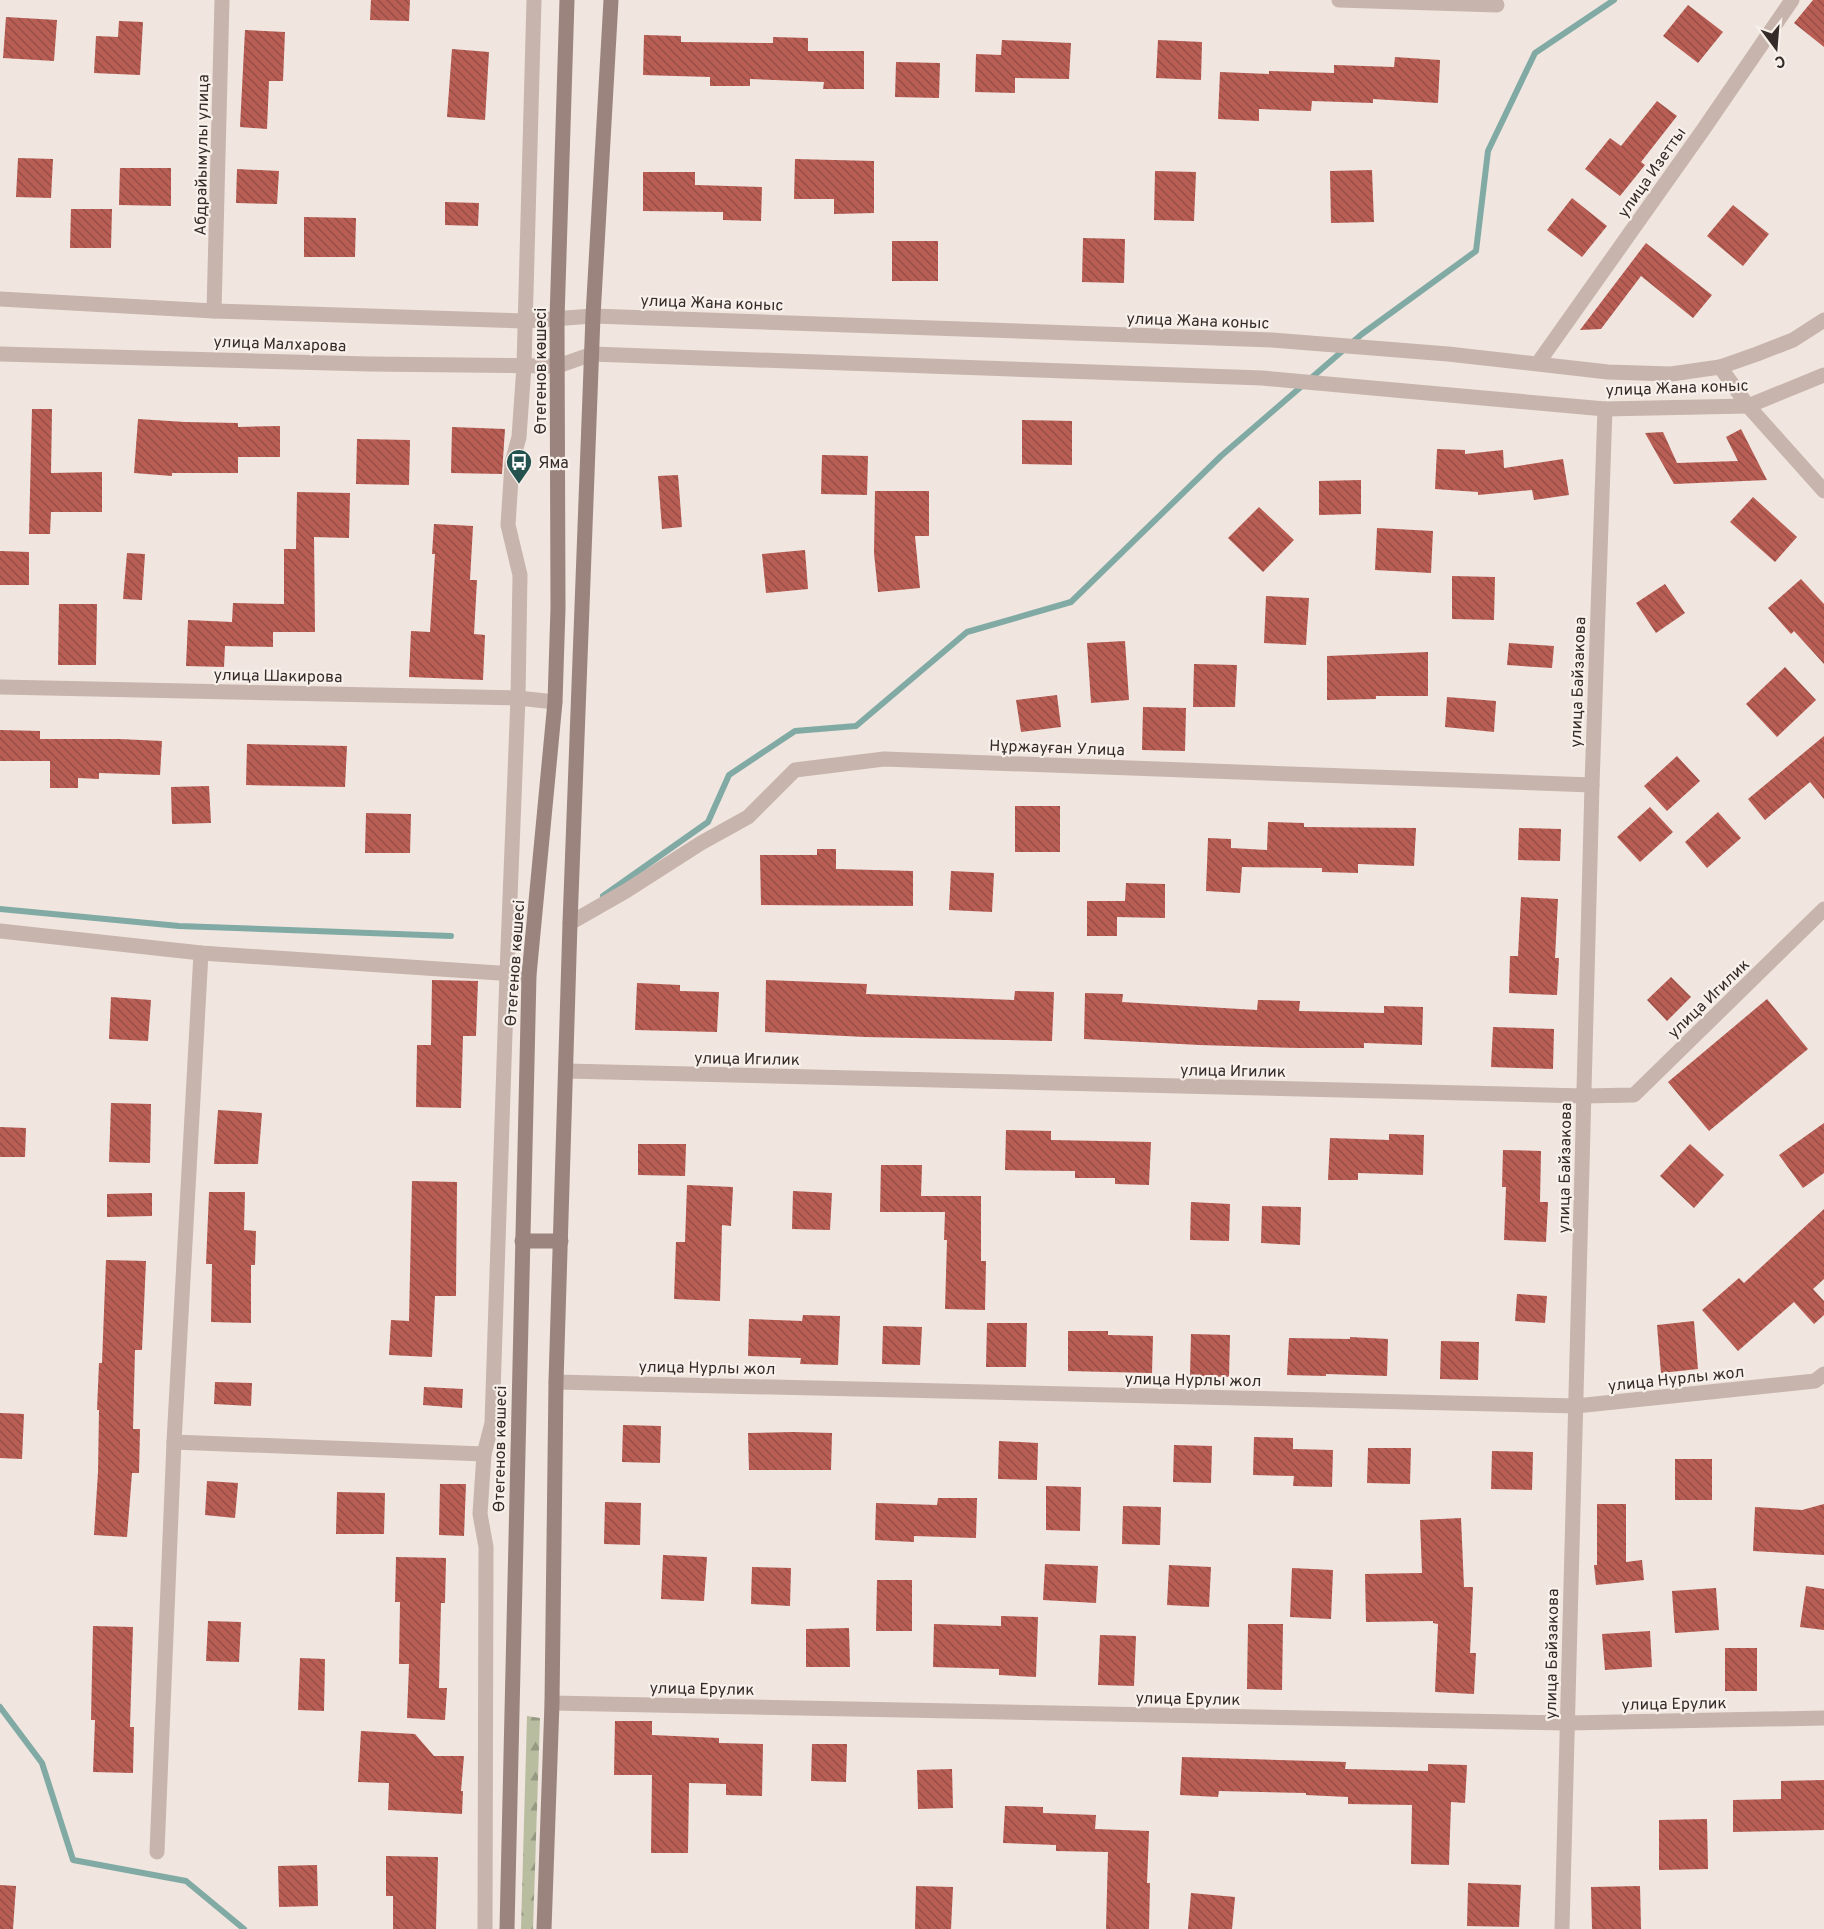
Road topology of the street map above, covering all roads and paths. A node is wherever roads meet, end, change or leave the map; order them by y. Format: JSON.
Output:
{"nodes":[{"id":1,"x":222,"y":0,"type":"edge"},
{"id":2,"x":534,"y":0,"type":"edge"},
{"id":3,"x":567,"y":0,"type":"edge"},
{"id":4,"x":611,"y":0,"type":"edge"},
{"id":5,"x":1338,"y":0,"type":"edge"},
{"id":6,"x":1792,"y":0,"type":"edge"},
{"id":7,"x":1497,"y":5,"type":"dead end"},
{"id":8,"x":0,"y":299,"type":"edge"},
{"id":9,"x":214,"y":311,"type":"junction"},
{"id":10,"x":593,"y":316,"type":"junction"},
{"id":11,"x":557,"y":319,"type":"junction"},
{"id":12,"x":1824,"y":320,"type":"edge"},
{"id":13,"x":525,"y":321,"type":"junction"},
{"id":14,"x":0,"y":354,"type":"edge"},
{"id":15,"x":592,"y":354,"type":"junction"},
{"id":16,"x":1538,"y":363,"type":"junction"},
{"id":17,"x":524,"y":366,"type":"junction"},
{"id":18,"x":558,"y":366,"type":"junction"},
{"id":19,"x":1720,"y":367,"type":"junction"},
{"id":20,"x":1824,"y":375,"type":"edge"},
{"id":21,"x":1748,"y":406,"type":"junction"},
{"id":22,"x":1605,"y":409,"type":"junction"},
{"id":23,"x":1824,"y":490,"type":"edge"},
{"id":24,"x":0,"y":687,"type":"edge"},
{"id":25,"x":518,"y":698,"type":"junction"},
{"id":26,"x":555,"y":702,"type":"junction"},
{"id":27,"x":1592,"y":784,"type":"junction"},
{"id":28,"x":1824,"y":909,"type":"edge"},
{"id":29,"x":570,"y":923,"type":"junction"},
{"id":30,"x":0,"y":931,"type":"edge"},
{"id":31,"x":201,"y":953,"type":"junction"},
{"id":32,"x":507,"y":973,"type":"junction"},
{"id":33,"x":529,"y":975,"type":"junction"},
{"id":34,"x":566,"y":1071,"type":"junction"},
{"id":35,"x":1584,"y":1096,"type":"junction"},
{"id":36,"x":522,"y":1241,"type":"junction"},
{"id":37,"x":561,"y":1241,"type":"junction"},
{"id":38,"x":1824,"y":1374,"type":"edge"},
{"id":39,"x":556,"y":1382,"type":"junction"},
{"id":40,"x":1576,"y":1406,"type":"junction"},
{"id":41,"x":174,"y":1442,"type":"junction"},
{"id":42,"x":484,"y":1454,"type":"junction"},
{"id":43,"x":552,"y":1703,"type":"junction"},
{"id":44,"x":1824,"y":1718,"type":"edge"},
{"id":45,"x":1568,"y":1723,"type":"junction"},
{"id":46,"x":157,"y":1852,"type":"dead end"},
{"id":47,"x":485,"y":1929,"type":"edge"},
{"id":48,"x":507,"y":1929,"type":"edge"},
{"id":49,"x":544,"y":1929,"type":"edge"},
{"id":50,"x":1563,"y":1929,"type":"edge"}],
"edges":[{"from":1,"to":9,"type":"street","name":"Абдрайымулы улица"},
{"from":2,"to":13,"type":"street"},
{"from":3,"to":11,"type":"main road","name":"Өтегенов көшесі"},
{"from":4,"to":10,"type":"main road"},
{"from":5,"to":7,"type":"street"},
{"from":6,"to":16,"type":"street","name":"улица Изетты"},
{"from":8,"to":9,"type":"street","name":"улица Малхарова"},
{"from":9,"to":13,"type":"street","name":"улица Малхарова"},
{"from":10,"to":11,"type":"street","name":"улица Жана коныс"},
{"from":10,"to":15,"type":"main road"},
{"from":10,"to":16,"type":"street","name":"улица Жана коныс"},
{"from":11,"to":13,"type":"street","name":"улица Малхарова"},
{"from":11,"to":18,"type":"main road","name":"Өтегенов көшесі"},
{"from":12,"to":19,"type":"street","name":"улица Жана коныс"},
{"from":13,"to":17,"type":"street"},
{"from":14,"to":17,"type":"street","name":"улица Малхарова"},
{"from":15,"to":18,"type":"street","name":"улица Жана коныс"},
{"from":15,"to":22,"type":"street","name":"улица Жана коныс"},
{"from":15,"to":29,"type":"main road"},
{"from":16,"to":19,"type":"street","name":"улица Жана коныс"},
{"from":17,"to":18,"type":"street","name":"улица Малхарова"},
{"from":17,"to":25,"type":"street"},
{"from":18,"to":26,"type":"main road","name":"Өтегенов көшесі"},
{"from":19,"to":21,"type":"street"},
{"from":20,"to":21,"type":"street","name":"улица Жана коныс"},
{"from":21,"to":22,"type":"street","name":"улица Жана коныс"},
{"from":21,"to":23,"type":"street"},
{"from":22,"to":27,"type":"street","name":"улица Байзакова"},
{"from":24,"to":25,"type":"street","name":"улица Шакирова"},
{"from":25,"to":26,"type":"street","name":"улица Шакирова"},
{"from":25,"to":32,"type":"street"},
{"from":26,"to":33,"type":"main road","name":"Өтегенов көшесі"},
{"from":27,"to":29,"type":"street","name":"Нұржауған Улица"},
{"from":27,"to":35,"type":"street","name":"улица Байзакова"},
{"from":28,"to":35,"type":"street","name":"улица Игилик"},
{"from":29,"to":34,"type":"main road"},
{"from":30,"to":31,"type":"street"},
{"from":31,"to":32,"type":"street"},
{"from":31,"to":41,"type":"street"},
{"from":32,"to":33,"type":"street"},
{"from":32,"to":42,"type":"street"},
{"from":33,"to":36,"type":"main road","name":"Өтегенов көшесі"},
{"from":34,"to":35,"type":"street","name":"улица Игилик"},
{"from":34,"to":37,"type":"main road"},
{"from":35,"to":40,"type":"street","name":"улица Байзакова"},
{"from":36,"to":37,"type":"main road"},
{"from":36,"to":48,"type":"main road","name":"Өтегенов көшесі"},
{"from":37,"to":39,"type":"main road"},
{"from":38,"to":40,"type":"street","name":"улица Нурлы жол"},
{"from":39,"to":40,"type":"street","name":"улица Нурлы жол"},
{"from":39,"to":43,"type":"main road"},
{"from":40,"to":45,"type":"street","name":"улица Байзакова"},
{"from":41,"to":42,"type":"street"},
{"from":41,"to":46,"type":"street"},
{"from":42,"to":47,"type":"street"},
{"from":43,"to":45,"type":"street","name":"улица Ерулик"},
{"from":43,"to":49,"type":"main road"},
{"from":44,"to":45,"type":"street","name":"улица Ерулик"},
{"from":45,"to":50,"type":"street","name":"улица Байзакова"}]}
